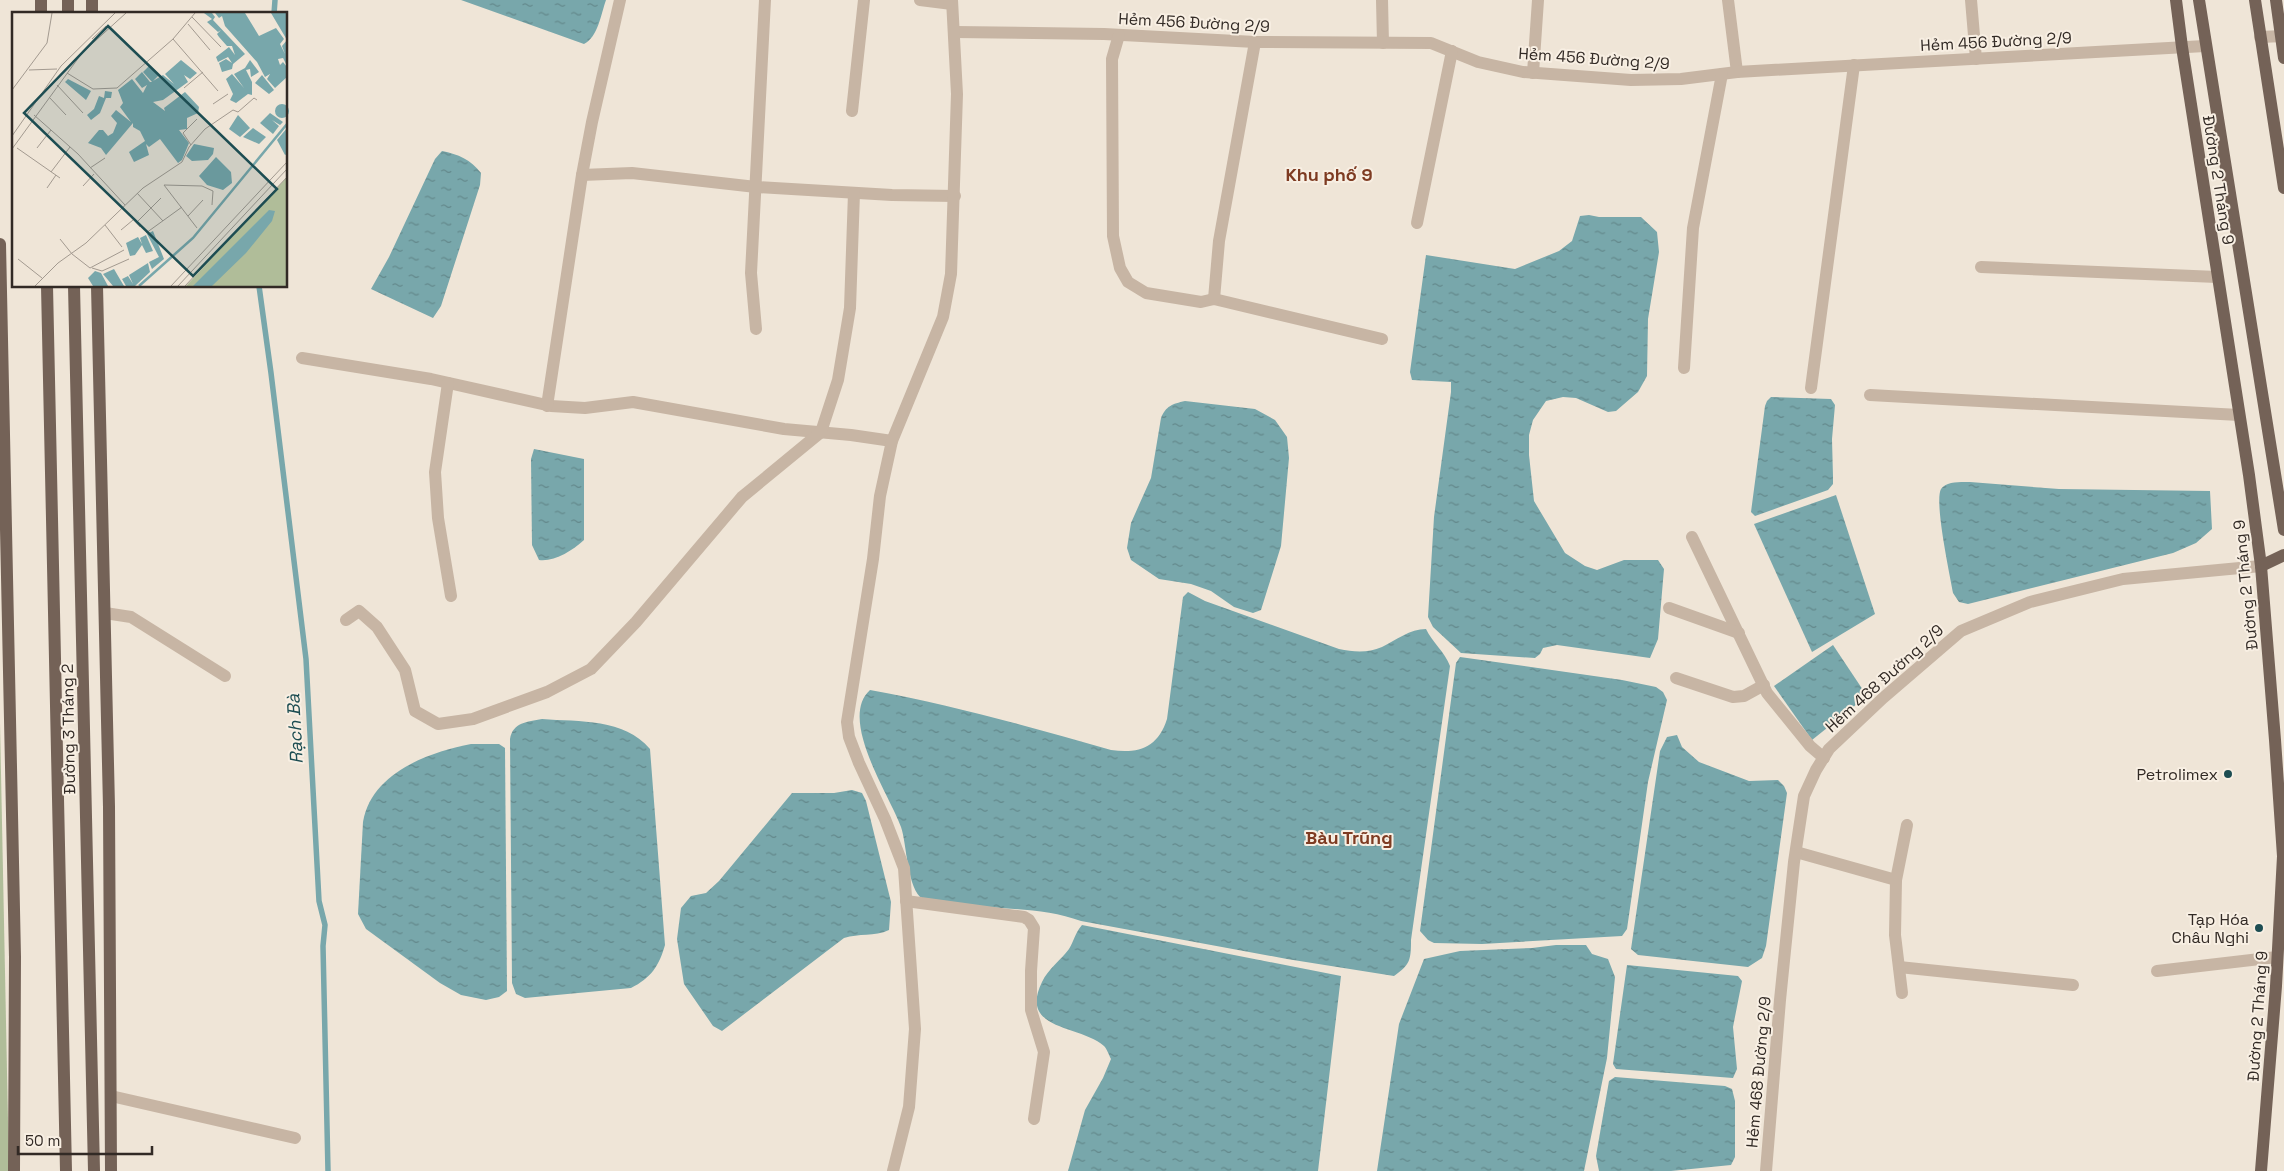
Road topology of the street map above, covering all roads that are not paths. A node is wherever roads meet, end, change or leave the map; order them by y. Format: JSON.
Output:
{"nodes":[{"id":1,"x":620,"y":0,"type":"edge"},
{"id":2,"x":765,"y":0,"type":"edge"},
{"id":3,"x":864,"y":0,"type":"edge"},
{"id":4,"x":920,"y":0,"type":"edge"},
{"id":5,"x":1382,"y":0,"type":"edge"},
{"id":6,"x":1538,"y":0,"type":"edge"},
{"id":7,"x":1728,"y":0,"type":"edge"},
{"id":8,"x":1971,"y":0,"type":"edge"},
{"id":9,"x":2176,"y":0,"type":"edge"},
{"id":10,"x":2199,"y":0,"type":"edge"},
{"id":11,"x":2254,"y":0,"type":"edge"},
{"id":12,"x":2276,"y":0,"type":"edge"},
{"id":13,"x":952,"y":2,"type":"edge"},
{"id":14,"x":955,"y":32,"type":"junction"},
{"id":15,"x":1119,"y":35,"type":"junction"},
{"id":16,"x":2282,"y":36,"type":"edge"},
{"id":17,"x":2260,"y":37,"type":"junction"},
{"id":18,"x":1255,"y":42,"type":"junction"},
{"id":19,"x":1383,"y":43,"type":"junction"},
{"id":20,"x":2205,"y":46,"type":"junction"},
{"id":21,"x":2182,"y":47,"type":"junction"},
{"id":22,"x":1452,"y":51,"type":"junction"},
{"id":23,"x":2284,"y":58,"type":"edge"},
{"id":24,"x":1976,"y":59,"type":"junction"},
{"id":25,"x":1854,"y":65,"type":"junction"},
{"id":26,"x":1737,"y":72,"type":"junction"},
{"id":27,"x":1533,"y":73,"type":"junction"},
{"id":28,"x":1722,"y":74,"type":"junction"},
{"id":29,"x":852,"y":111,"type":"dead end"},
{"id":30,"x":582,"y":175,"type":"junction"},
{"id":31,"x":756,"y":187,"type":"junction"},
{"id":32,"x":2284,"y":188,"type":"edge"},
{"id":33,"x":854,"y":193,"type":"junction"},
{"id":34,"x":955,"y":196,"type":"junction"},
{"id":35,"x":1417,"y":223,"type":"dead end"},
{"id":36,"x":0,"y":244,"type":"edge"},
{"id":37,"x":1981,"y":268,"type":"dead end"},
{"id":38,"x":2217,"y":276,"type":"junction"},
{"id":39,"x":47,"y":288,"type":"edge"},
{"id":40,"x":74,"y":288,"type":"edge"},
{"id":41,"x":97,"y":288,"type":"edge"},
{"id":42,"x":1214,"y":299,"type":"junction"},
{"id":43,"x":756,"y":329,"type":"dead end"},
{"id":44,"x":1382,"y":339,"type":"dead end"},
{"id":45,"x":302,"y":358,"type":"dead end"},
{"id":46,"x":1684,"y":368,"type":"dead end"},
{"id":47,"x":448,"y":383,"type":"junction"},
{"id":48,"x":1811,"y":388,"type":"dead end"},
{"id":49,"x":1870,"y":395,"type":"dead end"},
{"id":50,"x":547,"y":406,"type":"junction"},
{"id":51,"x":2239,"y":415,"type":"junction"},
{"id":52,"x":821,"y":432,"type":"junction"},
{"id":53,"x":892,"y":441,"type":"junction"},
{"id":54,"x":2284,"y":530,"type":"edge"},
{"id":55,"x":1692,"y":537,"type":"dead end"},
{"id":56,"x":2284,"y":554,"type":"edge"},
{"id":57,"x":2261,"y":566,"type":"junction"},
{"id":58,"x":451,"y":596,"type":"dead end"},
{"id":59,"x":1669,"y":608,"type":"dead end"},
{"id":60,"x":104,"y":613,"type":"junction"},
{"id":61,"x":346,"y":620,"type":"dead end"},
{"id":62,"x":1739,"y":633,"type":"junction"},
{"id":63,"x":226,"y":676,"type":"dead end"},
{"id":64,"x":1676,"y":678,"type":"dead end"},
{"id":65,"x":1764,"y":686,"type":"junction"},
{"id":66,"x":1824,"y":758,"type":"junction"},
{"id":67,"x":2282,"y":806,"type":"edge"},
{"id":68,"x":1906,"y":825,"type":"dead end"},
{"id":69,"x":1796,"y":852,"type":"junction"},
{"id":70,"x":1896,"y":880,"type":"junction"},
{"id":71,"x":906,"y":901,"type":"junction"},
{"id":72,"x":2277,"y":957,"type":"junction"},
{"id":73,"x":1899,"y":966,"type":"junction"},
{"id":74,"x":2157,"y":971,"type":"dead end"},
{"id":75,"x":2073,"y":985,"type":"dead end"},
{"id":76,"x":1902,"y":994,"type":"dead end"},
{"id":77,"x":111,"y":1096,"type":"junction"},
{"id":78,"x":1034,"y":1119,"type":"dead end"},
{"id":79,"x":295,"y":1138,"type":"dead end"},
{"id":80,"x":14,"y":1171,"type":"edge"},
{"id":81,"x":66,"y":1171,"type":"edge"},
{"id":82,"x":94,"y":1171,"type":"edge"},
{"id":83,"x":112,"y":1171,"type":"edge"},
{"id":84,"x":892,"y":1171,"type":"edge"},
{"id":85,"x":1766,"y":1171,"type":"edge"},
{"id":86,"x":2261,"y":1171,"type":"edge"}],
"edges":[{"from":1,"to":30,"type":"street"},
{"from":2,"to":31,"type":"street"},
{"from":3,"to":29,"type":"street"},
{"from":4,"to":13,"type":"street"},
{"from":5,"to":19,"type":"street"},
{"from":6,"to":27,"type":"street"},
{"from":7,"to":26,"type":"street"},
{"from":8,"to":24,"type":"street"},
{"from":9,"to":21,"type":"main road","name":"Đường 2 Tháng 9"},
{"from":10,"to":20,"type":"main road","name":"Đường 2 Tháng 9"},
{"from":11,"to":17,"type":"main road"},
{"from":12,"to":16,"type":"main road"},
{"from":13,"to":14,"type":"street"},
{"from":14,"to":15,"type":"street","name":"Hẻm 456 Đường 2/9"},
{"from":14,"to":34,"type":"street"},
{"from":15,"to":18,"type":"street","name":"Hẻm 456 Đường 2/9"},
{"from":15,"to":42,"type":"street"},
{"from":16,"to":17,"type":"street"},
{"from":16,"to":23,"type":"main road"},
{"from":17,"to":32,"type":"main road"},
{"from":18,"to":19,"type":"street","name":"Hẻm 456 Đường 2/9"},
{"from":18,"to":42,"type":"street"},
{"from":19,"to":22,"type":"street","name":"Hẻm 456 Đường 2/9"},
{"from":20,"to":21,"type":"street","name":"Hẻm 456 Đường 2/9"},
{"from":20,"to":54,"type":"main road","name":"Đường 2 Tháng 9"},
{"from":21,"to":24,"type":"street","name":"Hẻm 456 Đường 2/9"},
{"from":21,"to":38,"type":"main road","name":"Đường 2 Tháng 9"},
{"from":22,"to":27,"type":"street","name":"Hẻm 456 Đường 2/9"},
{"from":22,"to":35,"type":"street"},
{"from":24,"to":25,"type":"street","name":"Hẻm 456 Đường 2/9"},
{"from":25,"to":26,"type":"street","name":"Hẻm 456 Đường 2/9"},
{"from":25,"to":48,"type":"street"},
{"from":26,"to":28,"type":"street","name":"Hẻm 456 Đường 2/9"},
{"from":27,"to":28,"type":"street","name":"Hẻm 456 Đường 2/9"},
{"from":28,"to":46,"type":"street"},
{"from":30,"to":31,"type":"street"},
{"from":30,"to":50,"type":"street"},
{"from":31,"to":33,"type":"street"},
{"from":31,"to":43,"type":"street"},
{"from":33,"to":34,"type":"street"},
{"from":33,"to":52,"type":"street"},
{"from":34,"to":53,"type":"street"},
{"from":36,"to":80,"type":"main road"},
{"from":37,"to":38,"type":"street"},
{"from":38,"to":51,"type":"main road","name":"Đường 2 Tháng 9"},
{"from":39,"to":81,"type":"main road","name":"Đường 3 Tháng 2"},
{"from":40,"to":82,"type":"main road","name":"Đường 3 Tháng 2"},
{"from":41,"to":60,"type":"main road"},
{"from":42,"to":44,"type":"street"},
{"from":45,"to":47,"type":"street"},
{"from":47,"to":50,"type":"street"},
{"from":47,"to":58,"type":"street"},
{"from":49,"to":51,"type":"street"},
{"from":50,"to":52,"type":"street"},
{"from":51,"to":57,"type":"main road","name":"Đường 2 Tháng 9"},
{"from":52,"to":53,"type":"street"},
{"from":52,"to":61,"type":"street"},
{"from":53,"to":71,"type":"street"},
{"from":55,"to":62,"type":"street"},
{"from":56,"to":57,"type":"main road"},
{"from":57,"to":66,"type":"street","name":"Hẻm 468 Đường 2/9"},
{"from":57,"to":67,"type":"main road","name":"Đường 2 Tháng 9"},
{"from":59,"to":62,"type":"street"},
{"from":60,"to":63,"type":"street"},
{"from":60,"to":77,"type":"main road"},
{"from":62,"to":65,"type":"street"},
{"from":64,"to":65,"type":"street"},
{"from":65,"to":66,"type":"street"},
{"from":66,"to":69,"type":"street","name":"Hẻm 468 Đường 2/9"},
{"from":67,"to":72,"type":"main road","name":"Đường 2 Tháng 9"},
{"from":68,"to":70,"type":"street"},
{"from":69,"to":70,"type":"street"},
{"from":69,"to":85,"type":"street","name":"Hẻm 468 Đường 2/9"},
{"from":70,"to":73,"type":"street"},
{"from":71,"to":78,"type":"street"},
{"from":71,"to":84,"type":"street"},
{"from":72,"to":74,"type":"street"},
{"from":72,"to":86,"type":"main road","name":"Đường 2 Tháng 9"},
{"from":73,"to":75,"type":"street"},
{"from":73,"to":76,"type":"street"},
{"from":77,"to":79,"type":"street"},
{"from":77,"to":83,"type":"main road"}]}
